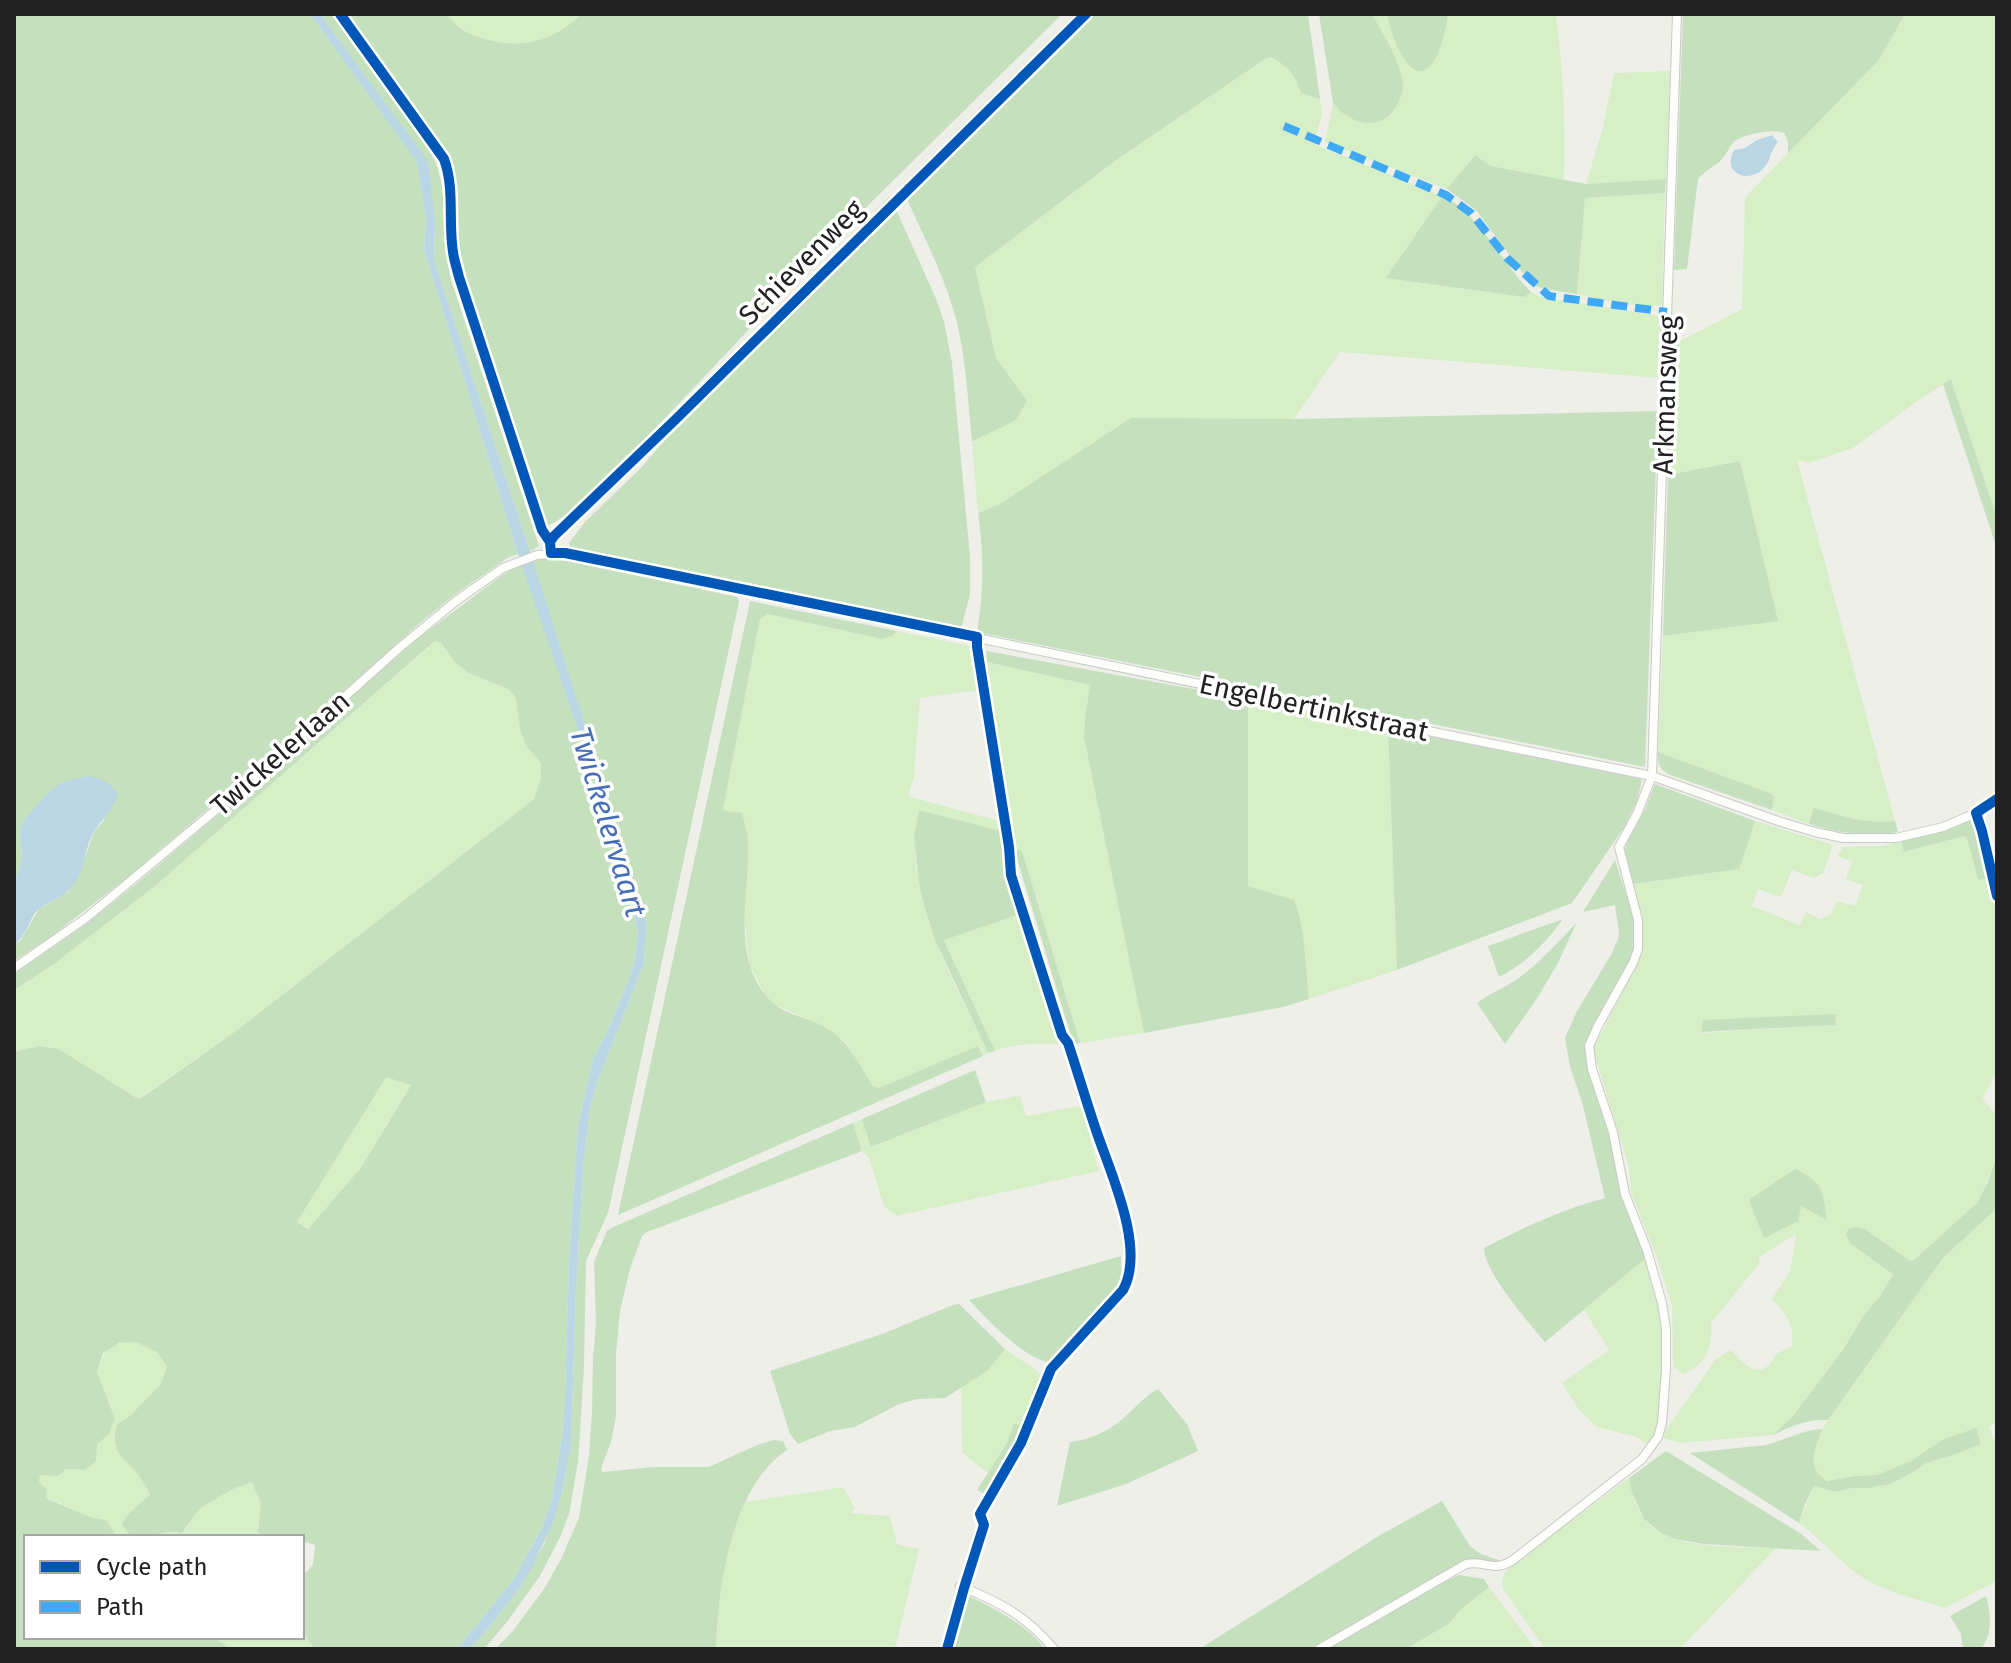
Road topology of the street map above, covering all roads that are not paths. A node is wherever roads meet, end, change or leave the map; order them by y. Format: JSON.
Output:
{"nodes":[{"id":1,"x":1677,"y":14,"type":"edge"},
{"id":2,"x":551,"y":553,"type":"joint"},
{"id":3,"x":1652,"y":776,"type":"junction"},
{"id":4,"x":1997,"y":799,"type":"edge"},
{"id":5,"x":1976,"y":813,"type":"junction"},
{"id":6,"x":1997,"y":896,"type":"edge"},
{"id":7,"x":14,"y":968,"type":"edge"},
{"id":8,"x":960,"y":1586,"type":"dead end"},
{"id":9,"x":1054,"y":1649,"type":"edge"},
{"id":10,"x":1319,"y":1649,"type":"edge"}],
"edges":[{"from":1,"to":3,"type":"street","name":"Arkmansweg"},
{"from":2,"to":3,"type":"street","name":"Engelbertinkstraat"},
{"from":2,"to":7,"type":"street","name":"Twickelerlaan"},
{"from":3,"to":5,"type":"street","name":"Engelbertinkstraat"},
{"from":3,"to":10,"type":"street","name":"Arkmansweg"},
{"from":4,"to":5,"type":"street","name":"Engelbertinkstraat"},
{"from":5,"to":6,"type":"street"},
{"from":8,"to":9,"type":"street"}]}
